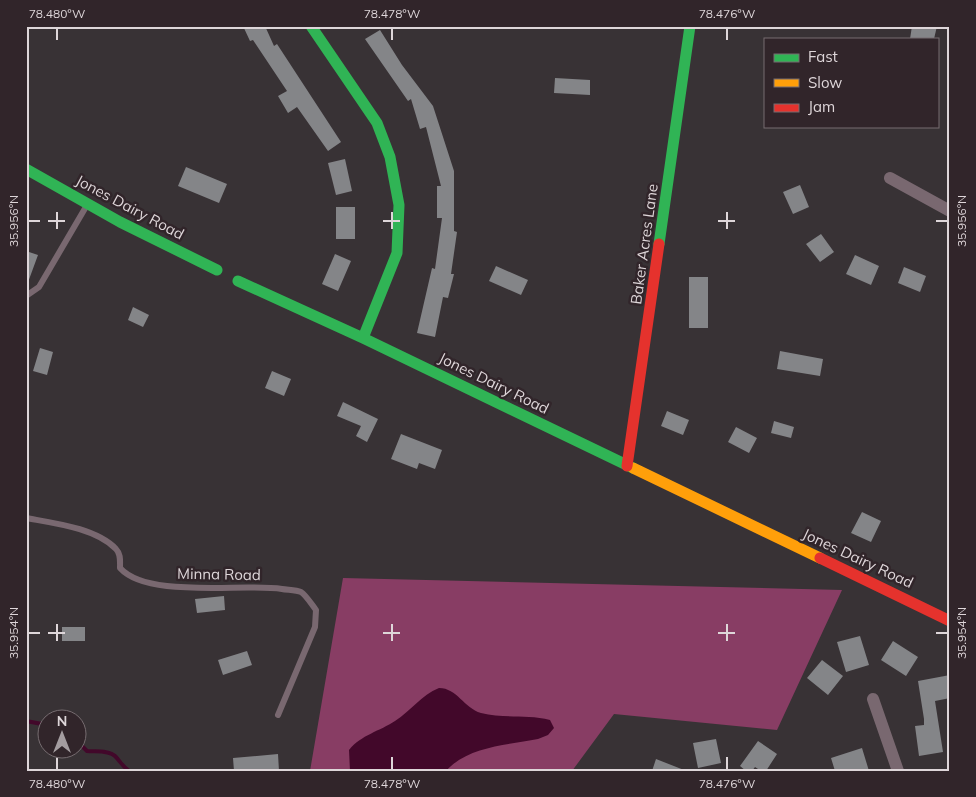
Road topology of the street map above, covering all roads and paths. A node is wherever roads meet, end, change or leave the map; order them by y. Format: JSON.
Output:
{"nodes":[{"id":1,"x":310,"y":26,"type":"edge"},
{"id":2,"x":690,"y":26,"type":"edge"},
{"id":3,"x":26,"y":169,"type":"edge"},
{"id":4,"x":890,"y":178,"type":"dead end"},
{"id":5,"x":88,"y":204,"type":"junction"},
{"id":6,"x":950,"y":211,"type":"edge"},
{"id":7,"x":217,"y":270,"type":"joint"},
{"id":8,"x":238,"y":281,"type":"joint"},
{"id":9,"x":26,"y":296,"type":"edge"},
{"id":10,"x":364,"y":338,"type":"junction"},
{"id":11,"x":627,"y":466,"type":"junction"},
{"id":12,"x":26,"y":518,"type":"edge"},
{"id":13,"x":950,"y":621,"type":"edge"},
{"id":14,"x":873,"y":699,"type":"dead end"},
{"id":15,"x":278,"y":715,"type":"dead end"},
{"id":16,"x":898,"y":771,"type":"edge"}],
"edges":[{"from":1,"to":10,"type":"street"},
{"from":2,"to":11,"type":"street","name":"Baker Acres Lane"},
{"from":3,"to":5,"type":"street","name":"Jones Dairy Road"},
{"from":4,"to":6,"type":"street"},
{"from":5,"to":7,"type":"street","name":"Jones Dairy Road"},
{"from":5,"to":9,"type":"lane"},
{"from":7,"to":8,"type":"street","name":"Jones Dairy Road"},
{"from":8,"to":10,"type":"street","name":"Jones Dairy Road"},
{"from":10,"to":11,"type":"street","name":"Jones Dairy Road"},
{"from":11,"to":13,"type":"street","name":"Jones Dairy Road"},
{"from":12,"to":15,"type":"lane","name":"Minna Road"},
{"from":14,"to":16,"type":"street"}]}
